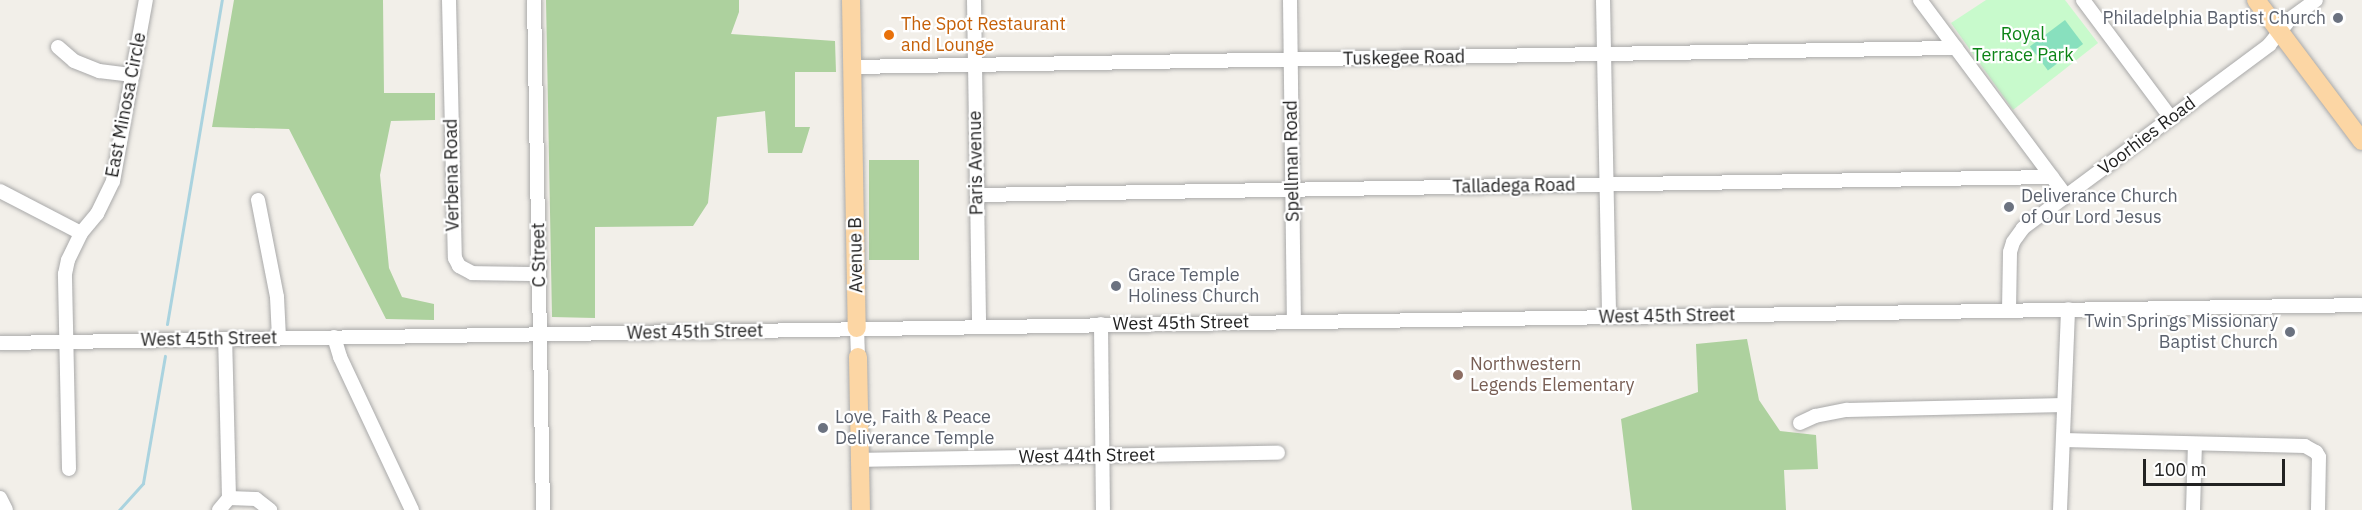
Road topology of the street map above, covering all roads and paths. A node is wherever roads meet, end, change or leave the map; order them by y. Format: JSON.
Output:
{"nodes":[{"id":1,"x":146,"y":0,"type":"edge"},
{"id":2,"x":449,"y":0,"type":"edge"},
{"id":3,"x":534,"y":0,"type":"edge"},
{"id":4,"x":852,"y":0,"type":"edge"},
{"id":5,"x":974,"y":0,"type":"edge"},
{"id":6,"x":1290,"y":0,"type":"edge"},
{"id":7,"x":1603,"y":0,"type":"edge"},
{"id":8,"x":1920,"y":0,"type":"edge"},
{"id":9,"x":2083,"y":0,"type":"edge"},
{"id":10,"x":2256,"y":0,"type":"edge"},
{"id":11,"x":2316,"y":0,"type":"edge"},
{"id":12,"x":2279,"y":32,"type":"junction"},
{"id":13,"x":57,"y":46,"type":"dead end"},
{"id":14,"x":1956,"y":48,"type":"junction"},
{"id":15,"x":1604,"y":55,"type":"junction"},
{"id":16,"x":1290,"y":60,"type":"junction"},
{"id":17,"x":975,"y":64,"type":"junction"},
{"id":18,"x":852,"y":67,"type":"junction"},
{"id":19,"x":133,"y":75,"type":"junction"},
{"id":20,"x":2171,"y":118,"type":"junction"},
{"id":21,"x":2362,"y":141,"type":"edge"},
{"id":22,"x":2052,"y":177,"type":"junction"},
{"id":23,"x":1606,"y":185,"type":"junction"},
{"id":24,"x":1293,"y":190,"type":"junction"},
{"id":25,"x":0,"y":191,"type":"edge"},
{"id":26,"x":977,"y":195,"type":"junction"},
{"id":27,"x":2066,"y":196,"type":"junction"},
{"id":28,"x":258,"y":200,"type":"dead end"},
{"id":29,"x":81,"y":233,"type":"junction"},
{"id":30,"x":540,"y":274,"type":"junction"},
{"id":31,"x":2362,"y":305,"type":"edge"},
{"id":32,"x":2068,"y":309,"type":"junction"},
{"id":33,"x":2009,"y":310,"type":"junction"},
{"id":34,"x":1609,"y":317,"type":"junction"},
{"id":35,"x":1294,"y":322,"type":"junction"},
{"id":36,"x":1101,"y":324,"type":"junction"},
{"id":37,"x":979,"y":326,"type":"junction"},
{"id":38,"x":857,"y":328,"type":"junction"},
{"id":39,"x":539,"y":335,"type":"junction"},
{"id":40,"x":334,"y":337,"type":"junction"},
{"id":41,"x":279,"y":338,"type":"junction"},
{"id":42,"x":225,"y":339,"type":"junction"},
{"id":43,"x":66,"y":342,"type":"junction"},
{"id":44,"x":0,"y":343,"type":"edge"},
{"id":45,"x":858,"y":357,"type":"joint"},
{"id":46,"x":2064,"y":405,"type":"junction"},
{"id":47,"x":1800,"y":423,"type":"dead end"},
{"id":48,"x":2063,"y":440,"type":"junction"},
{"id":49,"x":2194,"y":444,"type":"junction"},
{"id":50,"x":1278,"y":453,"type":"dead end"},
{"id":51,"x":1103,"y":455,"type":"junction"},
{"id":52,"x":860,"y":460,"type":"junction"},
{"id":53,"x":69,"y":469,"type":"dead end"},
{"id":54,"x":0,"y":498,"type":"edge"},
{"id":55,"x":229,"y":498,"type":"junction"},
{"id":56,"x":6,"y":510,"type":"edge"},
{"id":57,"x":219,"y":510,"type":"edge"},
{"id":58,"x":270,"y":510,"type":"edge"},
{"id":59,"x":412,"y":510,"type":"edge"},
{"id":60,"x":543,"y":510,"type":"edge"},
{"id":61,"x":861,"y":510,"type":"edge"},
{"id":62,"x":1103,"y":510,"type":"edge"},
{"id":63,"x":2060,"y":510,"type":"edge"},
{"id":64,"x":2193,"y":510,"type":"edge"},
{"id":65,"x":2318,"y":510,"type":"edge"}],
"edges":[{"from":1,"to":19,"type":"street","name":"East Minosa Circle"},
{"from":2,"to":30,"type":"street","name":"Verbena Road"},
{"from":3,"to":30,"type":"street","name":"C Street"},
{"from":4,"to":18,"type":"main road","name":"Avenue B"},
{"from":5,"to":17,"type":"street","name":"Paris Avenue"},
{"from":6,"to":16,"type":"street","name":"Spellman Road"},
{"from":7,"to":15,"type":"street"},
{"from":8,"to":14,"type":"street"},
{"from":9,"to":20,"type":"street"},
{"from":10,"to":12,"type":"main road"},
{"from":11,"to":12,"type":"street","name":"Voorhies Road"},
{"from":12,"to":20,"type":"street","name":"Voorhies Road"},
{"from":12,"to":21,"type":"main road"},
{"from":13,"to":19,"type":"street"},
{"from":14,"to":15,"type":"street","name":"Tuskegee Road"},
{"from":14,"to":22,"type":"street"},
{"from":15,"to":16,"type":"street","name":"Tuskegee Road"},
{"from":15,"to":23,"type":"street"},
{"from":16,"to":17,"type":"street","name":"Tuskegee Road"},
{"from":16,"to":24,"type":"street","name":"Spellman Road"},
{"from":17,"to":18,"type":"street","name":"Tuskegee Road"},
{"from":17,"to":26,"type":"street","name":"Paris Avenue"},
{"from":18,"to":38,"type":"main road","name":"Avenue B"},
{"from":19,"to":29,"type":"street","name":"East Minosa Circle"},
{"from":20,"to":27,"type":"street","name":"Voorhies Road"},
{"from":22,"to":23,"type":"street","name":"Talladega Road"},
{"from":22,"to":27,"type":"street"},
{"from":23,"to":24,"type":"street","name":"Talladega Road"},
{"from":23,"to":34,"type":"street"},
{"from":24,"to":26,"type":"street","name":"Talladega Road"},
{"from":24,"to":35,"type":"street","name":"Spellman Road"},
{"from":25,"to":29,"type":"street"},
{"from":26,"to":37,"type":"street","name":"Paris Avenue"},
{"from":27,"to":33,"type":"street","name":"Voorhies Road"},
{"from":28,"to":41,"type":"street"},
{"from":29,"to":43,"type":"street","name":"East Minosa Circle"},
{"from":30,"to":39,"type":"street","name":"C Street"},
{"from":31,"to":32,"type":"street","name":"West 45th Street"},
{"from":32,"to":33,"type":"street","name":"West 45th Street"},
{"from":32,"to":46,"type":"street"},
{"from":33,"to":34,"type":"street","name":"West 45th Street"},
{"from":34,"to":35,"type":"street","name":"West 45th Street"},
{"from":35,"to":36,"type":"street","name":"West 45th Street"},
{"from":36,"to":37,"type":"street","name":"West 45th Street"},
{"from":36,"to":51,"type":"street"},
{"from":37,"to":38,"type":"street","name":"West 45th Street"},
{"from":38,"to":39,"type":"street","name":"West 45th Street"},
{"from":38,"to":45,"type":"street","name":"Avenue B"},
{"from":39,"to":40,"type":"street","name":"West 45th Street"},
{"from":39,"to":60,"type":"street","name":"C Street"},
{"from":40,"to":41,"type":"street","name":"West 45th Street"},
{"from":40,"to":59,"type":"street"},
{"from":41,"to":42,"type":"street","name":"West 45th Street"},
{"from":42,"to":43,"type":"street","name":"West 45th Street"},
{"from":42,"to":55,"type":"street"},
{"from":43,"to":44,"type":"street","name":"West 45th Street"},
{"from":43,"to":53,"type":"street","name":"East Minosa Circle"},
{"from":45,"to":52,"type":"main road","name":"Avenue B"},
{"from":46,"to":47,"type":"street"},
{"from":46,"to":48,"type":"street"},
{"from":48,"to":49,"type":"street"},
{"from":48,"to":63,"type":"street"},
{"from":49,"to":64,"type":"street"},
{"from":49,"to":65,"type":"street"},
{"from":50,"to":51,"type":"street","name":"West 44th Street"},
{"from":51,"to":52,"type":"street","name":"West 44th Street"},
{"from":51,"to":62,"type":"street"},
{"from":52,"to":61,"type":"main road","name":"Avenue B"},
{"from":54,"to":56,"type":"street"},
{"from":55,"to":57,"type":"street"},
{"from":55,"to":58,"type":"street"}]}
